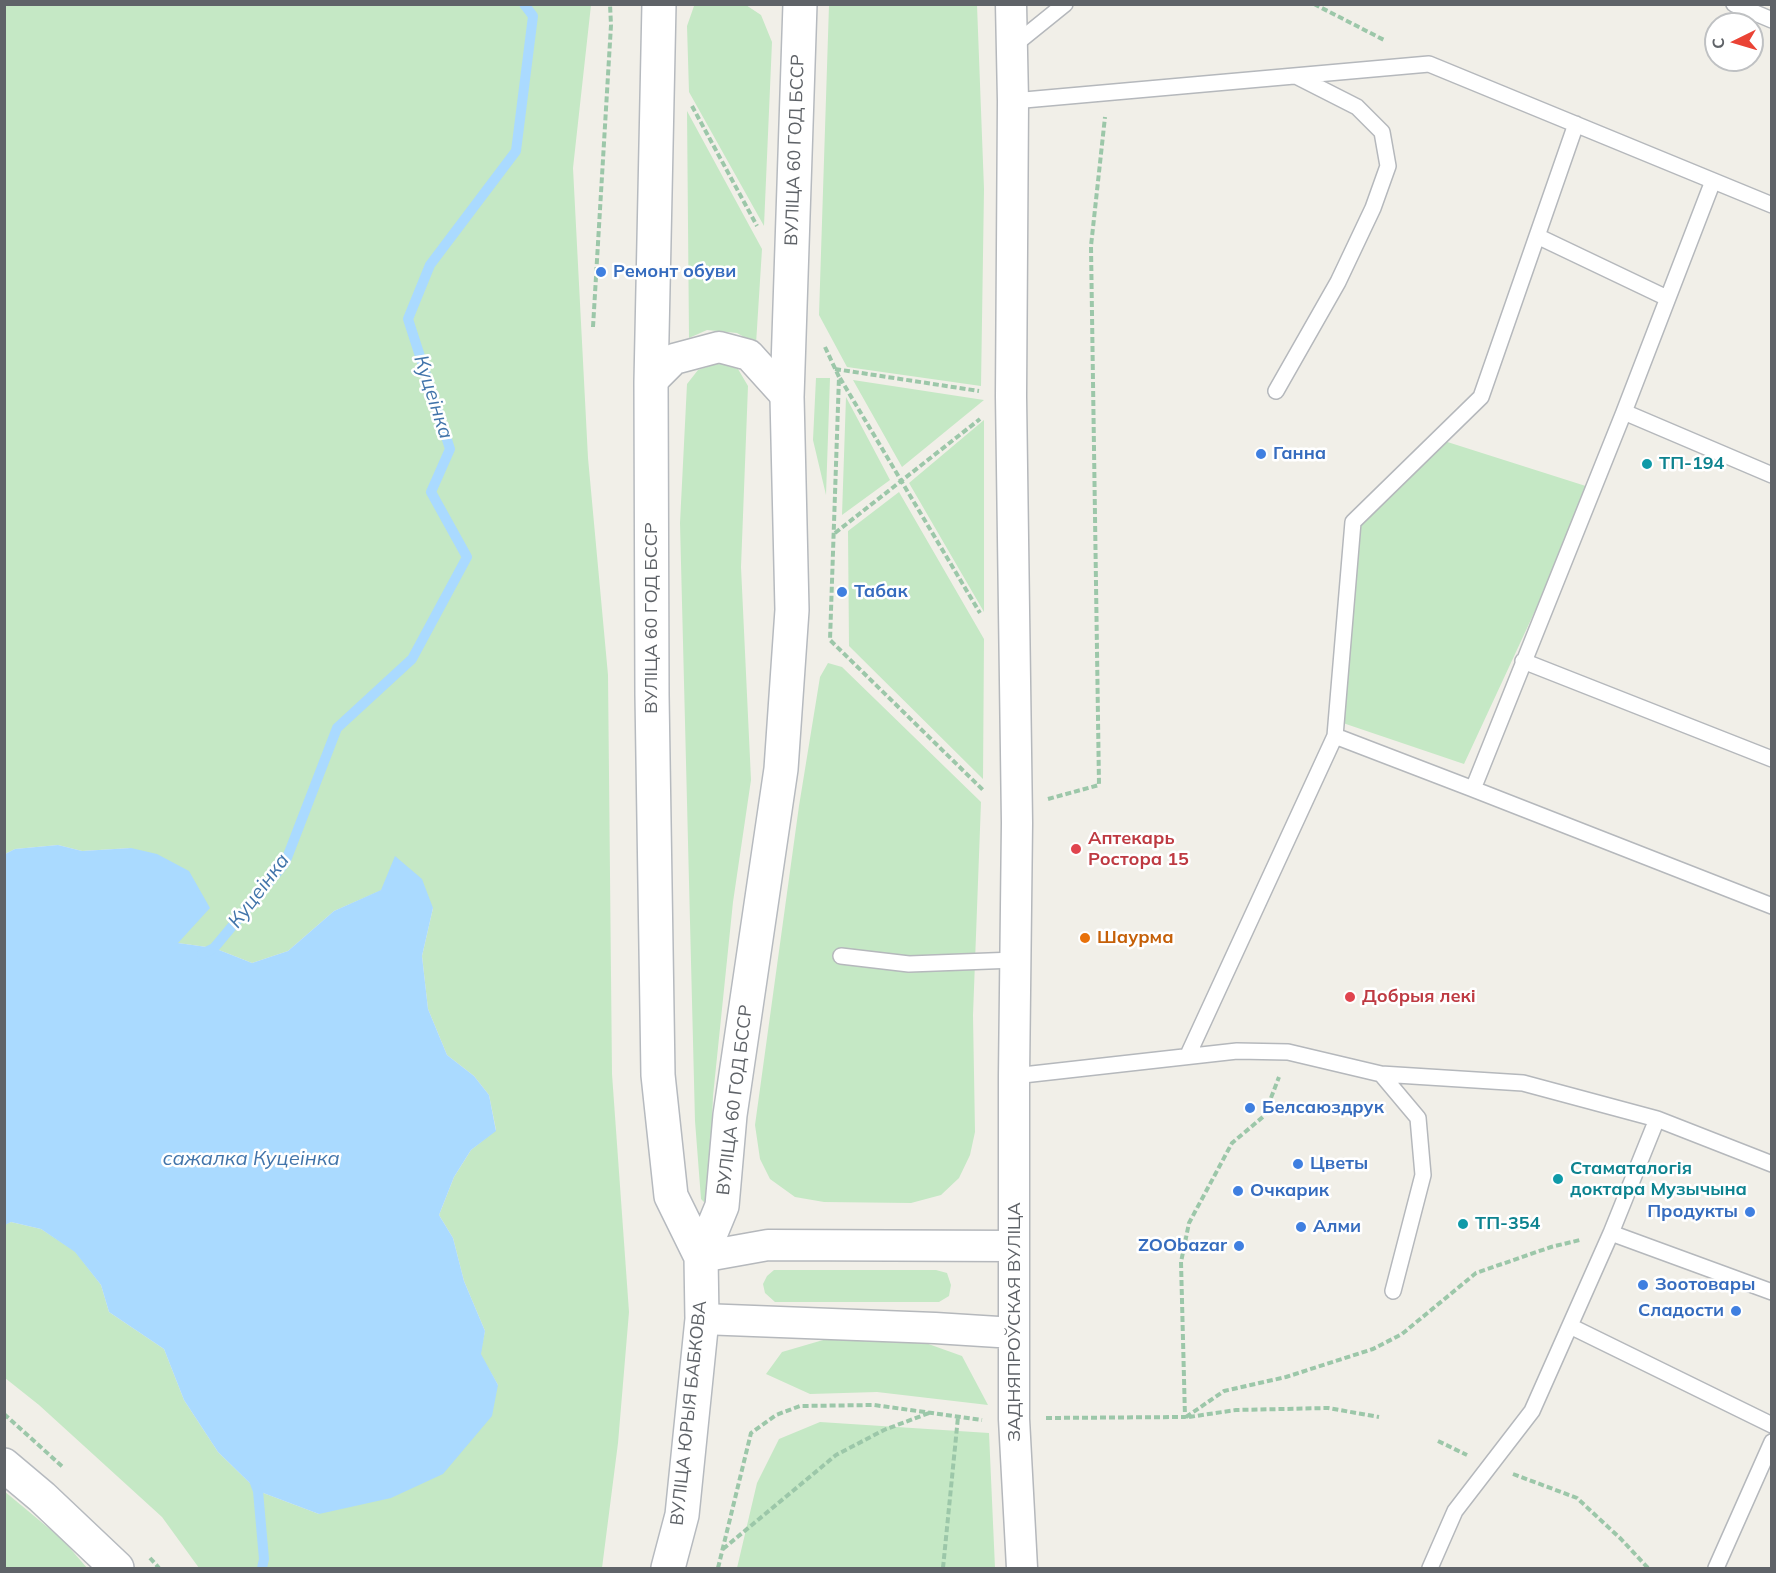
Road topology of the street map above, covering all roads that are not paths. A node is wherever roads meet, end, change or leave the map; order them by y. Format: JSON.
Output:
{"nodes":[{"id":1,"x":659,"y":4,"type":"edge"},
{"id":2,"x":800,"y":4,"type":"edge"},
{"id":3,"x":1011,"y":4,"type":"edge"},
{"id":4,"x":1065,"y":4,"type":"edge"},
{"id":5,"x":1734,"y":4,"type":"edge"},
{"id":6,"x":1772,"y":20,"type":"edge"},
{"id":7,"x":1012,"y":46,"type":"junction"},
{"id":8,"x":1296,"y":76,"type":"junction"},
{"id":9,"x":1013,"y":101,"type":"junction"},
{"id":10,"x":1576,"y":124,"type":"junction"},
{"id":11,"x":1713,"y":181,"type":"junction"},
{"id":12,"x":1772,"y":205,"type":"edge"},
{"id":13,"x":1537,"y":236,"type":"junction"},
{"id":14,"x":1667,"y":297,"type":"junction"},
{"id":15,"x":651,"y":382,"type":"junction"},
{"id":16,"x":1276,"y":391,"type":"dead end"},
{"id":17,"x":787,"y":397,"type":"junction"},
{"id":18,"x":1624,"y":412,"type":"junction"},
{"id":19,"x":1772,"y":475,"type":"edge"},
{"id":20,"x":1523,"y":661,"type":"junction"},
{"id":21,"x":1335,"y":736,"type":"junction"},
{"id":22,"x":1772,"y":759,"type":"edge"},
{"id":23,"x":1473,"y":789,"type":"junction"},
{"id":24,"x":1772,"y":906,"type":"edge"},
{"id":25,"x":841,"y":956,"type":"dead end"},
{"id":26,"x":1016,"y":960,"type":"junction"},
{"id":27,"x":1188,"y":1055,"type":"junction"},
{"id":28,"x":1381,"y":1074,"type":"junction"},
{"id":29,"x":1014,"y":1076,"type":"junction"},
{"id":30,"x":1657,"y":1119,"type":"junction"},
{"id":31,"x":1772,"y":1164,"type":"edge"},
{"id":32,"x":1611,"y":1233,"type":"junction"},
{"id":33,"x":1014,"y":1246,"type":"junction"},
{"id":34,"x":701,"y":1257,"type":"junction"},
{"id":35,"x":1393,"y":1291,"type":"dead end"},
{"id":36,"x":1772,"y":1292,"type":"edge"},
{"id":37,"x":702,"y":1319,"type":"junction"},
{"id":38,"x":1570,"y":1326,"type":"junction"},
{"id":39,"x":1014,"y":1333,"type":"junction"},
{"id":40,"x":1772,"y":1425,"type":"edge"},
{"id":41,"x":1772,"y":1442,"type":"edge"},
{"id":42,"x":4,"y":1465,"type":"edge"},
{"id":43,"x":117,"y":1569,"type":"edge"},
{"id":44,"x":668,"y":1569,"type":"edge"},
{"id":45,"x":1022,"y":1569,"type":"edge"},
{"id":46,"x":1430,"y":1569,"type":"edge"},
{"id":47,"x":1716,"y":1569,"type":"edge"}],
"edges":[{"from":1,"to":15,"type":"main road","name":"ВУЛІЦА 60 ГОД БССР"},
{"from":2,"to":17,"type":"main road","name":"ВУЛІЦА 60 ГОД БССР"},
{"from":3,"to":7,"type":"street","name":"ЗАДНЯПРОЎСКАЯ ВУЛІЦА"},
{"from":4,"to":7,"type":"lane"},
{"from":5,"to":6,"type":"lane"},
{"from":7,"to":9,"type":"street","name":"ЗАДНЯПРОЎСКАЯ ВУЛІЦА"},
{"from":8,"to":9,"type":"lane"},
{"from":8,"to":10,"type":"lane"},
{"from":8,"to":16,"type":"lane"},
{"from":9,"to":26,"type":"street","name":"ЗАДНЯПРОЎСКАЯ ВУЛІЦА"},
{"from":10,"to":11,"type":"lane"},
{"from":10,"to":13,"type":"lane"},
{"from":11,"to":12,"type":"lane"},
{"from":11,"to":14,"type":"lane"},
{"from":13,"to":14,"type":"lane"},
{"from":13,"to":21,"type":"lane"},
{"from":14,"to":18,"type":"lane"},
{"from":15,"to":17,"type":"street"},
{"from":15,"to":34,"type":"main road","name":"ВУЛІЦА 60 ГОД БССР"},
{"from":17,"to":34,"type":"main road","name":"ВУЛІЦА 60 ГОД БССР"},
{"from":18,"to":19,"type":"lane"},
{"from":18,"to":20,"type":"lane"},
{"from":20,"to":22,"type":"lane"},
{"from":20,"to":23,"type":"lane"},
{"from":21,"to":23,"type":"lane"},
{"from":21,"to":27,"type":"lane"},
{"from":23,"to":24,"type":"lane"},
{"from":25,"to":26,"type":"lane"},
{"from":26,"to":29,"type":"street","name":"ЗАДНЯПРОЎСКАЯ ВУЛІЦА"},
{"from":27,"to":28,"type":"lane"},
{"from":27,"to":29,"type":"lane"},
{"from":28,"to":30,"type":"lane"},
{"from":28,"to":35,"type":"lane"},
{"from":29,"to":33,"type":"street","name":"ЗАДНЯПРОЎСКАЯ ВУЛІЦА"},
{"from":30,"to":31,"type":"lane"},
{"from":30,"to":32,"type":"lane"},
{"from":32,"to":36,"type":"lane"},
{"from":32,"to":38,"type":"lane"},
{"from":33,"to":34,"type":"street"},
{"from":33,"to":39,"type":"street","name":"ЗАДНЯПРОЎСКАЯ ВУЛІЦА"},
{"from":34,"to":37,"type":"main road","name":"ВУЛІЦА ЮРЫЯ БАБКОВА"},
{"from":37,"to":39,"type":"street"},
{"from":37,"to":44,"type":"main road","name":"ВУЛІЦА ЮРЫЯ БАБКОВА"},
{"from":38,"to":40,"type":"lane"},
{"from":38,"to":46,"type":"lane"},
{"from":39,"to":45,"type":"street","name":"ЗАДНЯПРОЎСКАЯ ВУЛІЦА"},
{"from":41,"to":47,"type":"lane"},
{"from":42,"to":43,"type":"main road"}]}
